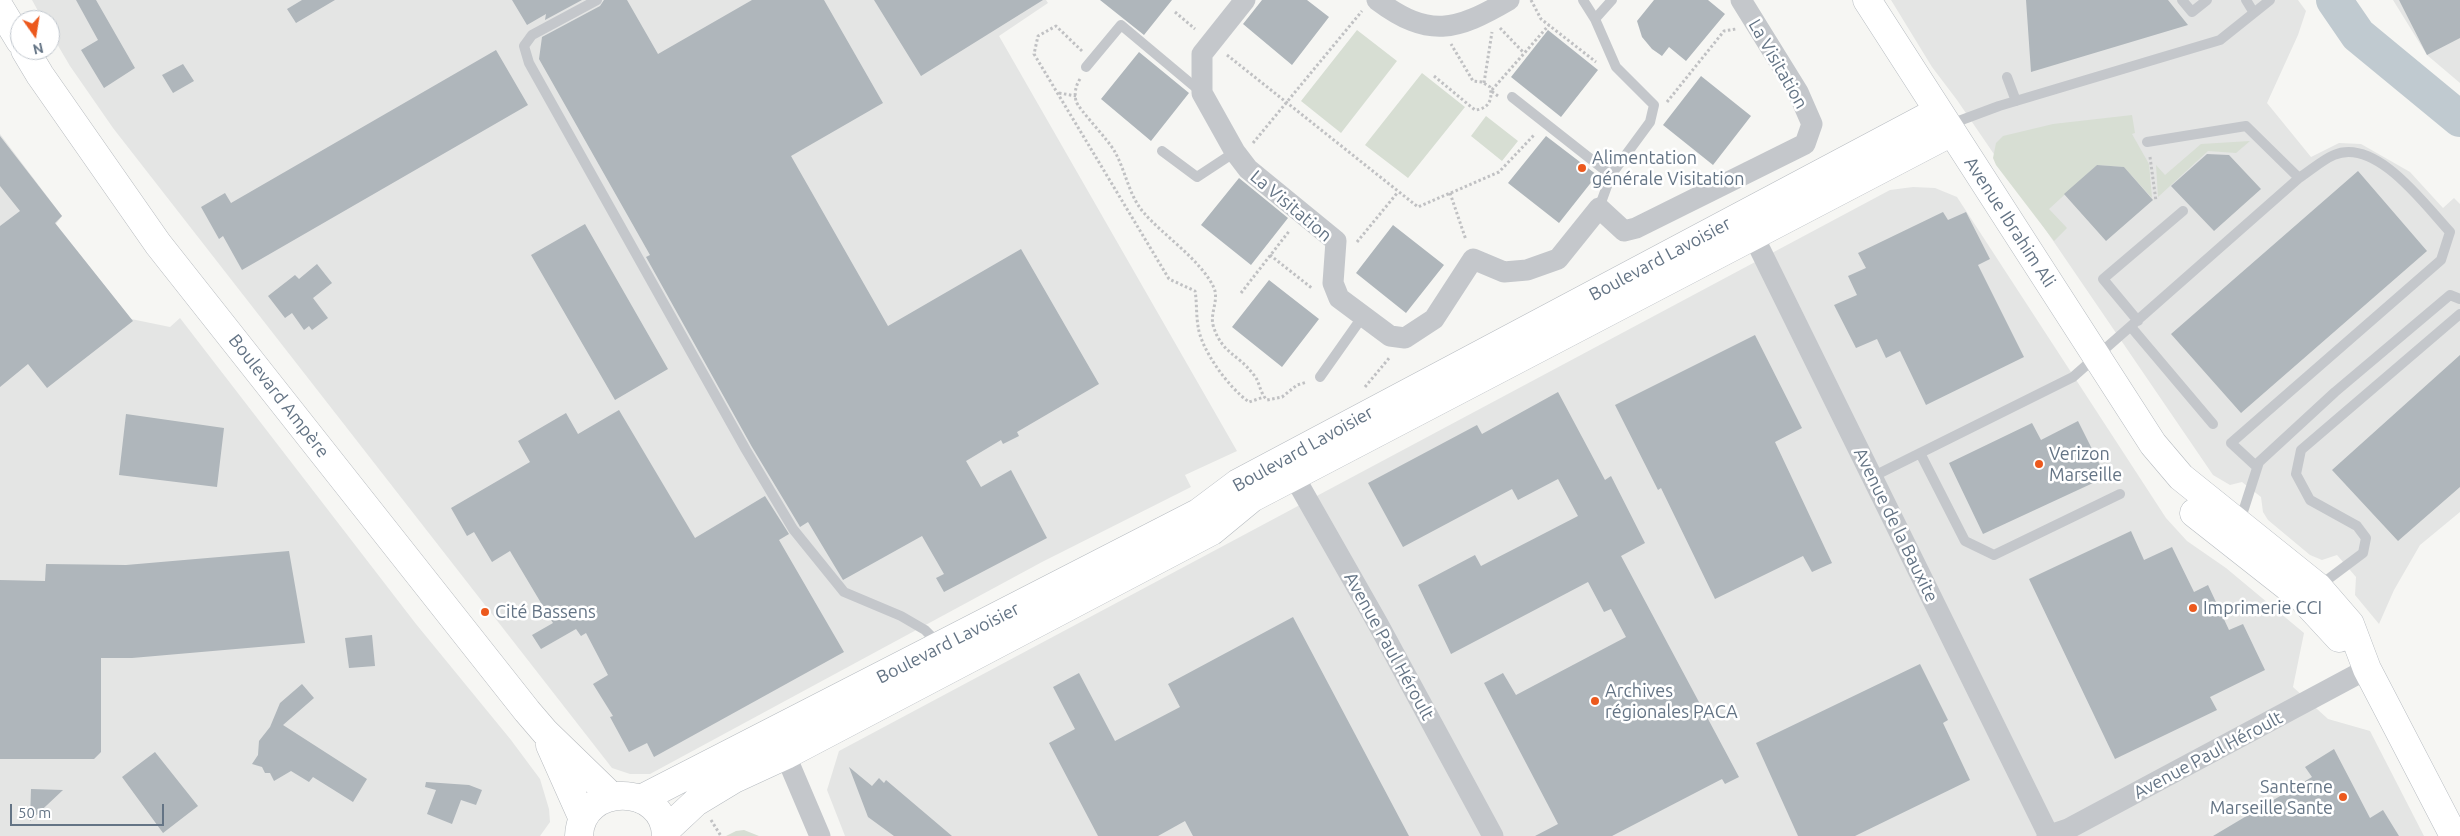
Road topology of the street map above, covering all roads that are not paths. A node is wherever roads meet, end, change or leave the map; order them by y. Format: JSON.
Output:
{"nodes":[{"id":1,"x":597,"y":0,"type":"edge"},
{"id":2,"x":1244,"y":0,"type":"edge"},
{"id":3,"x":1583,"y":0,"type":"edge"},
{"id":4,"x":1612,"y":0,"type":"edge"},
{"id":5,"x":1741,"y":0,"type":"edge"},
{"id":6,"x":1868,"y":0,"type":"edge"},
{"id":7,"x":2182,"y":0,"type":"edge"},
{"id":8,"x":2206,"y":0,"type":"edge"},
{"id":9,"x":2246,"y":0,"type":"edge"},
{"id":10,"x":2270,"y":0,"type":"edge"},
{"id":11,"x":1372,"y":3,"type":"edge"},
{"id":12,"x":0,"y":8,"type":"edge"},
{"id":13,"x":1499,"y":10,"type":"edge"},
{"id":14,"x":2254,"y":13,"type":"junction"},
{"id":15,"x":1596,"y":19,"type":"junction"},
{"id":16,"x":10,"y":25,"type":"edge"},
{"id":17,"x":31,"y":60,"type":"edge"},
{"id":18,"x":1089,"y":63,"type":"road end"},
{"id":19,"x":2007,"y":77,"type":"dead end"},
{"id":20,"x":1202,"y":93,"type":"junction"},
{"id":21,"x":1512,"y":98,"type":"dead end"},
{"id":22,"x":2016,"y":101,"type":"junction"},
{"id":23,"x":1946,"y":123,"type":"junction"},
{"id":24,"x":2147,"y":142,"type":"road end"},
{"id":25,"x":1162,"y":151,"type":"dead end"},
{"id":26,"x":1238,"y":156,"type":"junction"},
{"id":27,"x":1612,"y":175,"type":"junction"},
{"id":28,"x":2299,"y":178,"type":"junction"},
{"id":29,"x":1599,"y":208,"type":"junction"},
{"id":30,"x":2183,"y":211,"type":"dead end"},
{"id":31,"x":1748,"y":225,"type":"junction"},
{"id":32,"x":2460,"y":299,"type":"edge"},
{"id":33,"x":2460,"y":314,"type":"edge"},
{"id":34,"x":1363,"y":316,"type":"junction"},
{"id":35,"x":2134,"y":324,"type":"junction"},
{"id":36,"x":2097,"y":357,"type":"junction"},
{"id":37,"x":1320,"y":377,"type":"road end"},
{"id":38,"x":2213,"y":424,"type":"dead end"},
{"id":39,"x":1920,"y":453,"type":"junction"},
{"id":40,"x":1289,"y":467,"type":"junction"},
{"id":41,"x":2258,"y":467,"type":"junction"},
{"id":42,"x":1872,"y":477,"type":"junction"},
{"id":43,"x":2120,"y":494,"type":"dead end"},
{"id":44,"x":2237,"y":535,"type":"junction"},
{"id":45,"x":2310,"y":592,"type":"junction"},
{"id":46,"x":941,"y":646,"type":"junction"},
{"id":47,"x":2367,"y":669,"type":"junction"},
{"id":48,"x":545,"y":732,"type":"junction"},
{"id":49,"x":780,"y":744,"type":"junction"},
{"id":50,"x":612,"y":796,"type":"junction"},
{"id":51,"x":641,"y":799,"type":"junction"},
{"id":52,"x":579,"y":831,"type":"edge"},
{"id":53,"x":666,"y":833,"type":"edge"},
{"id":54,"x":820,"y":836,"type":"edge"},
{"id":55,"x":1493,"y":836,"type":"edge"},
{"id":56,"x":2048,"y":836,"type":"edge"},
{"id":57,"x":2454,"y":836,"type":"edge"}],
"edges":[{"from":1,"to":46,"type":"lane"},
{"from":2,"to":20,"type":"street","name":"La Visitation"},
{"from":3,"to":15,"type":"lane"},
{"from":4,"to":15,"type":"lane"},
{"from":5,"to":29,"type":"street","name":"La Visitation"},
{"from":6,"to":23,"type":"street","name":"Avenue Ibrahim Ali"},
{"from":7,"to":8,"type":"lane"},
{"from":9,"to":14,"type":"lane"},
{"from":10,"to":14,"type":"lane"},
{"from":11,"to":13,"type":"street"},
{"from":12,"to":16,"type":"street"},
{"from":14,"to":22,"type":"lane"},
{"from":15,"to":27,"type":"lane"},
{"from":17,"to":48,"type":"street","name":"Boulevard Ampère"},
{"from":18,"to":20,"type":"lane"},
{"from":19,"to":22,"type":"lane"},
{"from":20,"to":26,"type":"street","name":"La Visitation"},
{"from":21,"to":27,"type":"lane"},
{"from":22,"to":23,"type":"lane"},
{"from":23,"to":31,"type":"street","name":"Boulevard Lavoisier"},
{"from":23,"to":36,"type":"street","name":"Avenue Ibrahim Ali"},
{"from":24,"to":28,"type":"lane"},
{"from":25,"to":26,"type":"lane"},
{"from":26,"to":34,"type":"street","name":"La Visitation"},
{"from":27,"to":29,"type":"lane"},
{"from":28,"to":35,"type":"lane"},
{"from":28,"to":41,"type":"lane"},
{"from":29,"to":34,"type":"street"},
{"from":30,"to":35,"type":"lane"},
{"from":31,"to":40,"type":"street","name":"Boulevard Lavoisier"},
{"from":31,"to":40,"type":"street","name":"Boulevard Lavoisier"},
{"from":31,"to":42,"type":"street","name":"Avenue de la Bauxite"},
{"from":32,"to":41,"type":"lane"},
{"from":33,"to":45,"type":"lane"},
{"from":34,"to":37,"type":"lane"},
{"from":35,"to":36,"type":"lane"},
{"from":35,"to":38,"type":"lane"},
{"from":36,"to":39,"type":"lane"},
{"from":36,"to":44,"type":"street","name":"Avenue Ibrahim Ali"},
{"from":39,"to":42,"type":"lane"},
{"from":39,"to":43,"type":"lane"},
{"from":40,"to":46,"type":"street","name":"Boulevard Lavoisier"},
{"from":40,"to":49,"type":"street","name":"Boulevard Lavoisier"},
{"from":40,"to":55,"type":"street","name":"Avenue Paul Héroult"},
{"from":41,"to":44,"type":"lane"},
{"from":42,"to":56,"type":"street","name":"Avenue de la Bauxite"},
{"from":44,"to":45,"type":"street","name":"Avenue Ibrahim Ali"},
{"from":45,"to":47,"type":"street","name":"Avenue Ibrahim Ali"},
{"from":46,"to":49,"type":"street","name":"Boulevard Lavoisier"},
{"from":47,"to":56,"type":"street","name":"Avenue Paul Héroult"},
{"from":47,"to":57,"type":"street","name":"Avenue Ibrahim Ali"},
{"from":48,"to":50,"type":"street","name":"Boulevard Ampère"},
{"from":48,"to":52,"type":"street","name":"Boulevard Ampère"},
{"from":49,"to":51,"type":"street","name":"Boulevard Lavoisier"},
{"from":49,"to":53,"type":"street","name":"Boulevard Lavoisier"},
{"from":49,"to":54,"type":"street"},
{"from":50,"to":51,"type":"street"},
{"from":50,"to":52,"type":"street"},
{"from":51,"to":53,"type":"street"}]}
